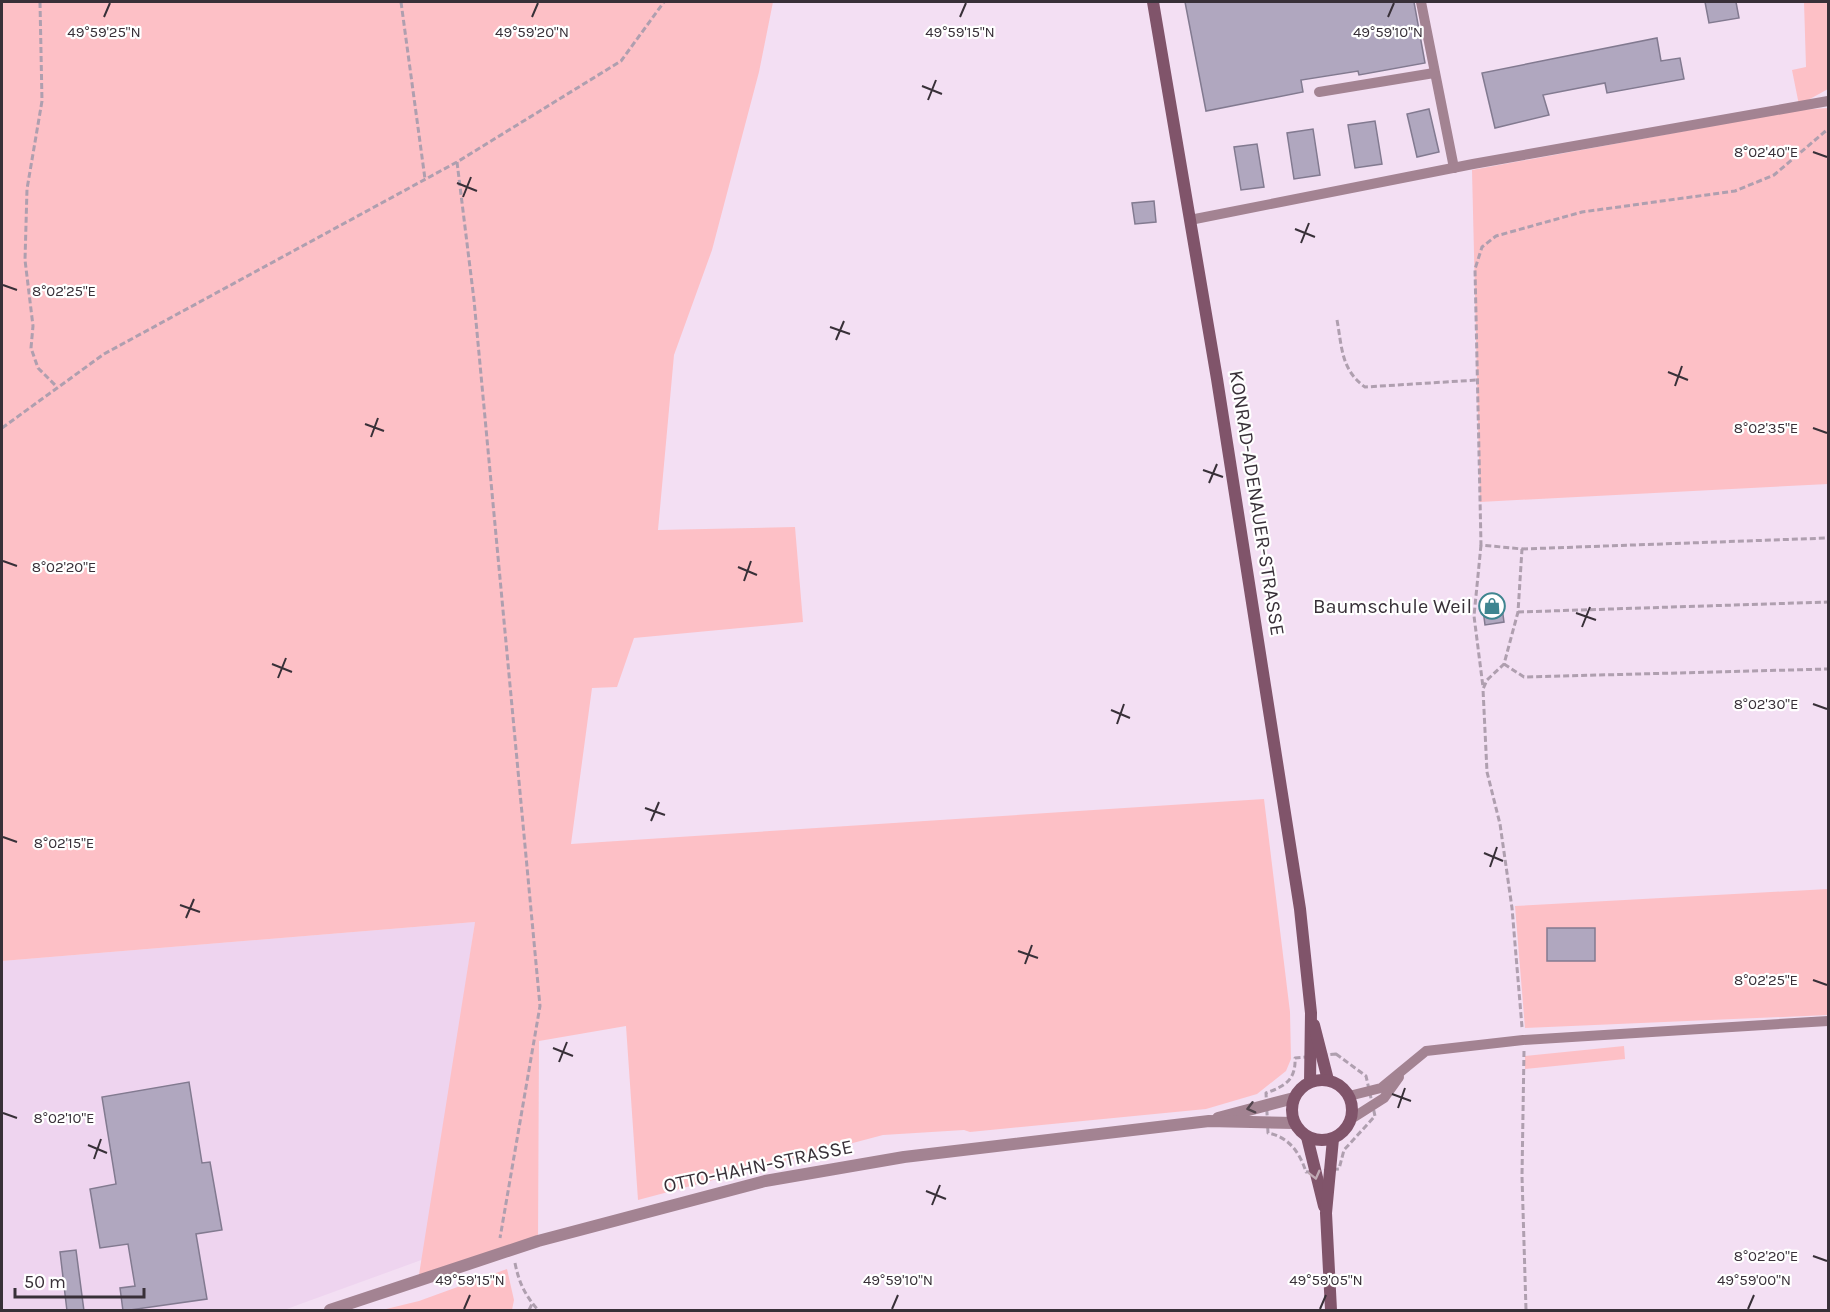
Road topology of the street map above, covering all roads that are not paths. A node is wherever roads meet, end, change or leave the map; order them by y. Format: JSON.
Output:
{"nodes":[{"id":1,"x":1153,"y":2,"type":"edge"},
{"id":2,"x":1421,"y":2,"type":"edge"},
{"id":3,"x":1434,"y":73,"type":"junction"},
{"id":4,"x":1318,"y":92,"type":"dead end"},
{"id":5,"x":1828,"y":100,"type":"edge"},
{"id":6,"x":1454,"y":168,"type":"junction"},
{"id":7,"x":1190,"y":220,"type":"junction"},
{"id":8,"x":1311,"y":1013,"type":"junction"},
{"id":9,"x":1828,"y":1021,"type":"edge"},
{"id":10,"x":1406,"y":1067,"type":"junction"},
{"id":11,"x":1328,"y":1080,"type":"junction"},
{"id":12,"x":1310,"y":1082,"type":"junction"},
{"id":13,"x":1349,"y":1096,"type":"junction"},
{"id":14,"x":1294,"y":1098,"type":"junction"},
{"id":15,"x":1351,"y":1119,"type":"junction"},
{"id":16,"x":1209,"y":1122,"type":"junction"},
{"id":17,"x":1294,"y":1123,"type":"junction"},
{"id":18,"x":1307,"y":1137,"type":"junction"},
{"id":19,"x":1333,"y":1139,"type":"junction"},
{"id":20,"x":1326,"y":1213,"type":"junction"},
{"id":21,"x":330,"y":1311,"type":"edge"},
{"id":22,"x":1331,"y":1311,"type":"edge"}],
"edges":[{"from":1,"to":7,"type":"main road","name":"KONRAD-ADENAUER-STRASSE"},
{"from":2,"to":3,"type":"lane"},
{"from":3,"to":4,"type":"lane"},
{"from":3,"to":6,"type":"lane"},
{"from":5,"to":6,"type":"lane"},
{"from":6,"to":7,"type":"lane"},
{"from":7,"to":8,"type":"main road","name":"KONRAD-ADENAUER-STRASSE"},
{"from":8,"to":11,"type":"main road","name":"KONRAD-ADENAUER-STRASSE"},
{"from":8,"to":12,"type":"main road","name":"KONRAD-ADENAUER-STRASSE"},
{"from":9,"to":10,"type":"lane"},
{"from":10,"to":13,"type":"lane"},
{"from":10,"to":15,"type":"lane"},
{"from":11,"to":12,"type":"main road"},
{"from":11,"to":13,"type":"main road"},
{"from":12,"to":14,"type":"main road"},
{"from":13,"to":15,"type":"main road"},
{"from":14,"to":16,"type":"street","name":"OTTO-HAHN-STRASSE","one_way":true},
{"from":14,"to":17,"type":"main road"},
{"from":15,"to":19,"type":"main road"},
{"from":16,"to":17,"type":"street","name":"OTTO-HAHN-STRASSE"},
{"from":16,"to":21,"type":"street","name":"OTTO-HAHN-STRASSE"},
{"from":17,"to":18,"type":"main road"},
{"from":18,"to":19,"type":"main road"},
{"from":18,"to":20,"type":"main road","one_way":true},
{"from":19,"to":20,"type":"main road"},
{"from":20,"to":22,"type":"main road"}]}
